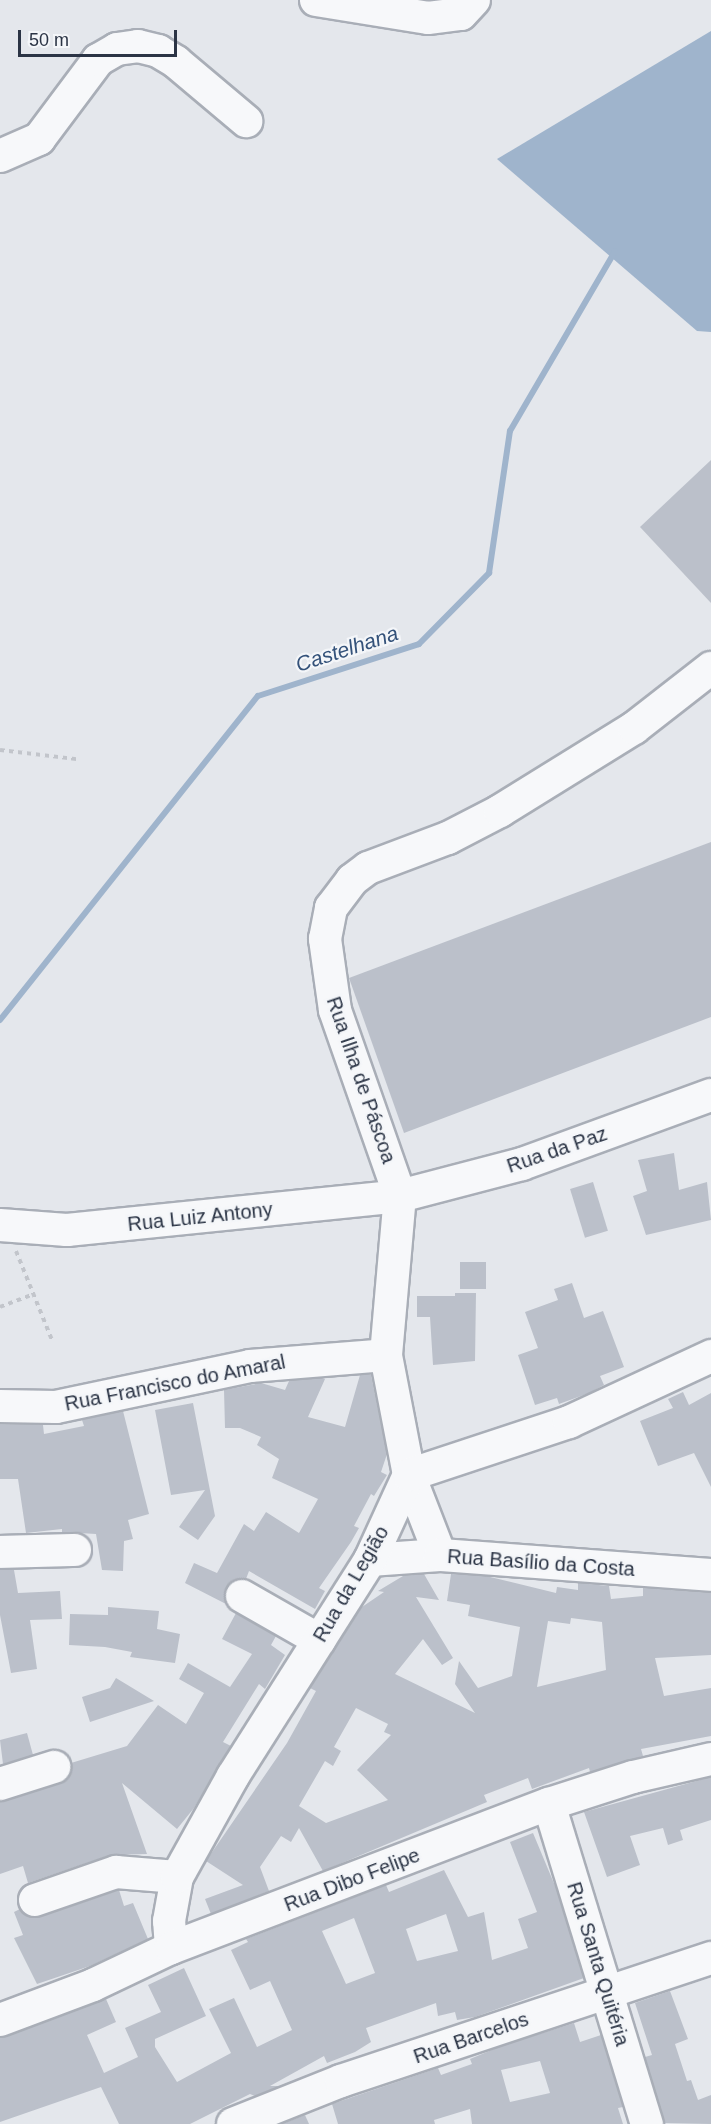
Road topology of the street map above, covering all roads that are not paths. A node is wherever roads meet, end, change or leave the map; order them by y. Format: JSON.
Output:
{"nodes":[{"id":1,"x":316,"y":0,"type":"edge"},
{"id":2,"x":474,"y":0,"type":"edge"},
{"id":3,"x":246,"y":121,"type":"dead end"},
{"id":4,"x":0,"y":156,"type":"edge"},
{"id":5,"x":711,"y":668,"type":"edge"},
{"id":6,"x":711,"y":1095,"type":"edge"},
{"id":7,"x":400,"y":1196,"type":"junction"},
{"id":8,"x":3,"y":1226,"type":"edge"},
{"id":9,"x":386,"y":1355,"type":"junction"},
{"id":10,"x":711,"y":1356,"type":"edge"},
{"id":11,"x":0,"y":1406,"type":"edge"},
{"id":12,"x":409,"y":1475,"type":"junction"},
{"id":13,"x":75,"y":1550,"type":"dead end"},
{"id":14,"x":0,"y":1552,"type":"edge"},
{"id":15,"x":440,"y":1555,"type":"junction"},
{"id":16,"x":370,"y":1560,"type":"junction"},
{"id":17,"x":711,"y":1575,"type":"edge"},
{"id":18,"x":242,"y":1596,"type":"dead end"},
{"id":19,"x":319,"y":1640,"type":"junction"},
{"id":20,"x":711,"y":1759,"type":"edge"},
{"id":21,"x":54,"y":1767,"type":"dead end"},
{"id":22,"x":0,"y":1784,"type":"edge"},
{"id":23,"x":549,"y":1804,"type":"junction"},
{"id":24,"x":177,"y":1877,"type":"junction"},
{"id":25,"x":35,"y":1900,"type":"dead end"},
{"id":26,"x":171,"y":1948,"type":"junction"},
{"id":27,"x":711,"y":1958,"type":"edge"},
{"id":28,"x":607,"y":1992,"type":"junction"},
{"id":29,"x":0,"y":2020,"type":"edge"},
{"id":30,"x":233,"y":2124,"type":"edge"},
{"id":31,"x":647,"y":2124,"type":"edge"}],
"edges":[{"from":1,"to":2,"type":"street"},
{"from":3,"to":4,"type":"street"},
{"from":5,"to":7,"type":"street","name":"Rua Ilha de Páscoa"},
{"from":6,"to":7,"type":"street","name":"Rua da Paz"},
{"from":7,"to":8,"type":"street","name":"Rua Luiz Antony"},
{"from":7,"to":9,"type":"street","name":"Rua Ilha de Páscoa"},
{"from":9,"to":11,"type":"street","name":"Rua Francisco do Amaral"},
{"from":9,"to":12,"type":"street","name":"Rua Ilha de Páscoa"},
{"from":10,"to":12,"type":"street"},
{"from":12,"to":15,"type":"street","name":"Rua Ilha de Páscoa"},
{"from":12,"to":16,"type":"street","name":"Rua da Legião"},
{"from":13,"to":14,"type":"street"},
{"from":15,"to":16,"type":"street","name":"Rua Basílio da Costa"},
{"from":15,"to":17,"type":"street","name":"Rua Basílio da Costa"},
{"from":16,"to":19,"type":"street","name":"Rua da Legião"},
{"from":18,"to":19,"type":"street"},
{"from":19,"to":24,"type":"street","name":"Rua da Legião"},
{"from":20,"to":23,"type":"street","name":"Rua Dibo Felipe"},
{"from":21,"to":22,"type":"street"},
{"from":23,"to":26,"type":"street","name":"Rua Dibo Felipe"},
{"from":23,"to":28,"type":"street","name":"Rua Santa Quitéria"},
{"from":24,"to":25,"type":"street"},
{"from":24,"to":26,"type":"street","name":"Rua da Legião"},
{"from":26,"to":29,"type":"street","name":"Rua Dibo Felipe"},
{"from":27,"to":28,"type":"street","name":"Rua Barcelos"},
{"from":28,"to":30,"type":"street","name":"Rua Barcelos"},
{"from":28,"to":31,"type":"street","name":"Rua Santa Quitéria"}]}
